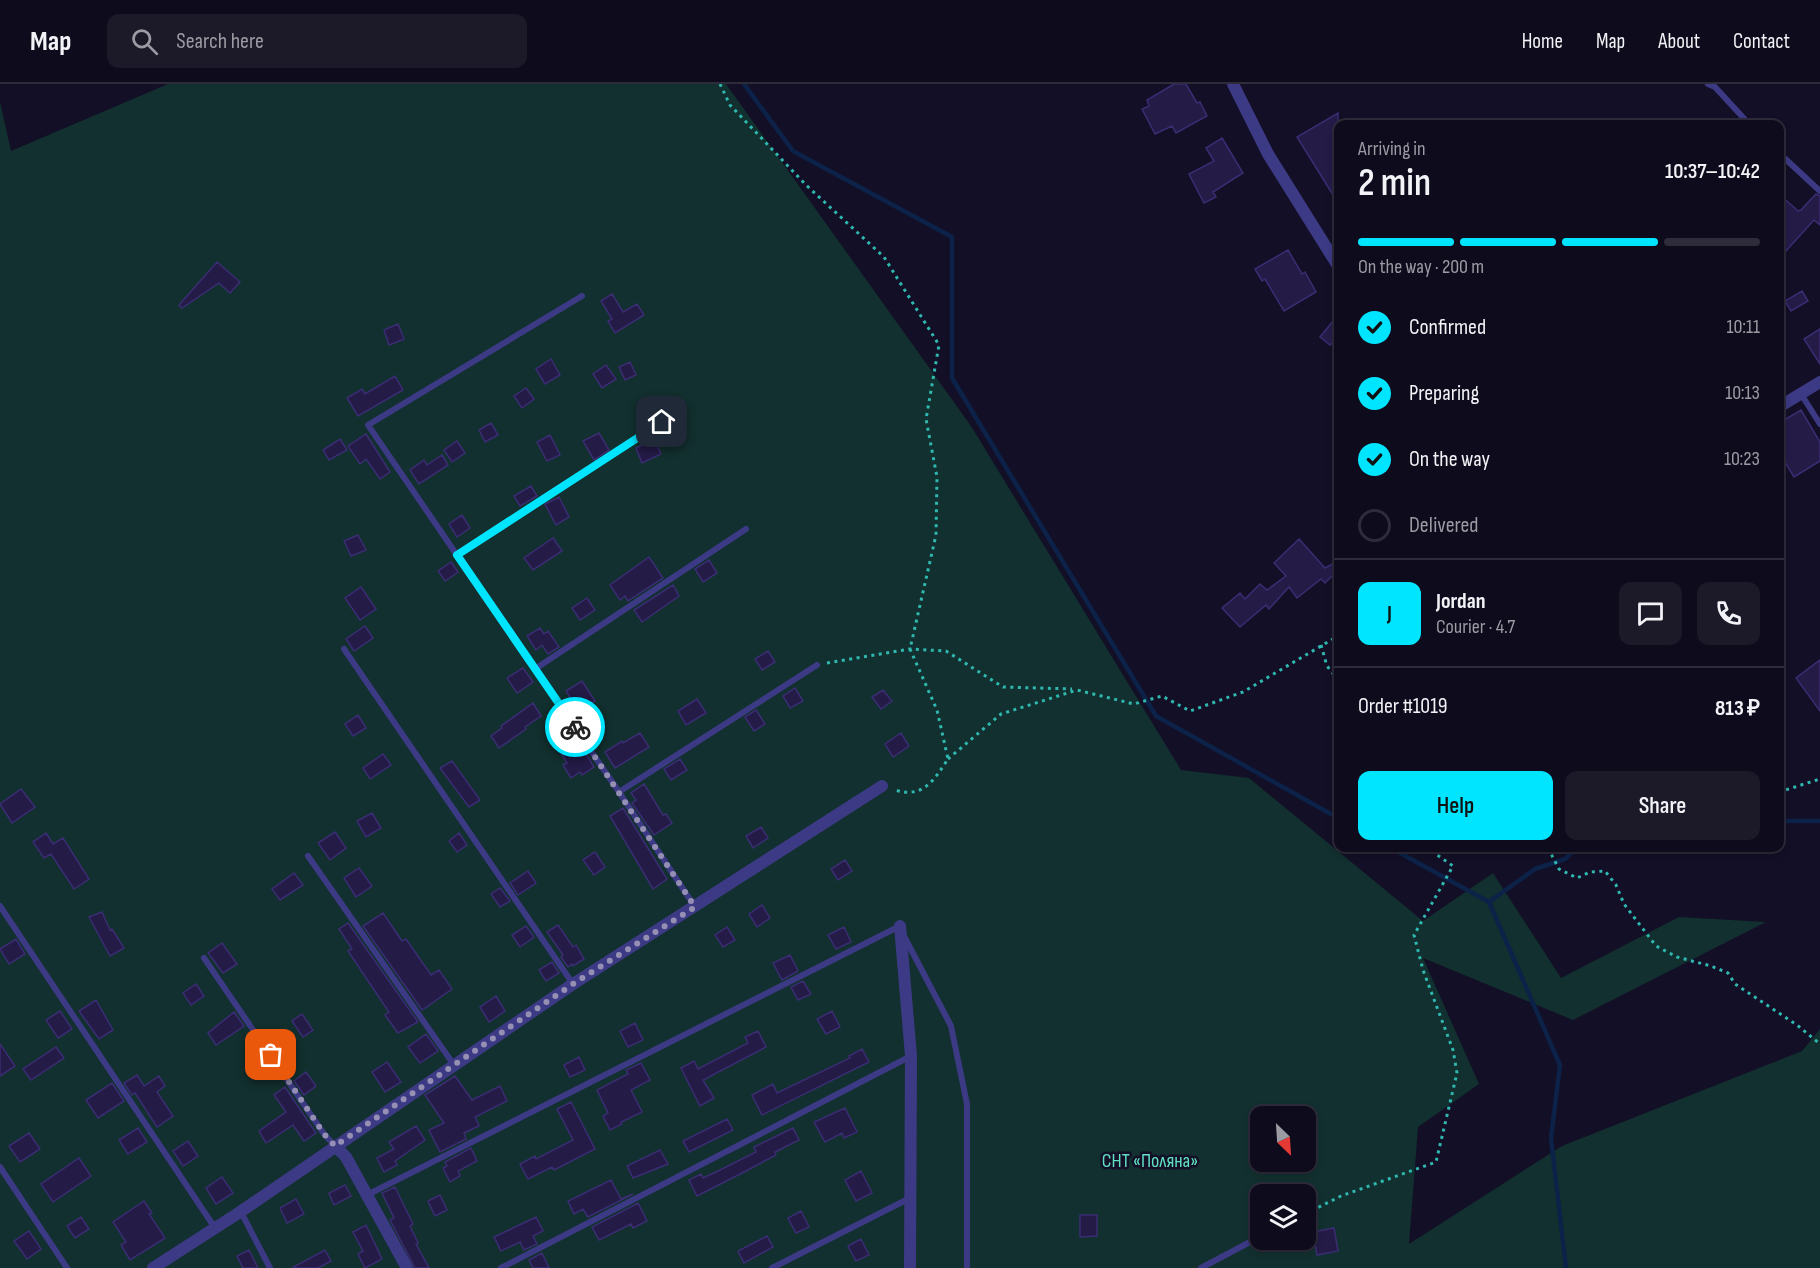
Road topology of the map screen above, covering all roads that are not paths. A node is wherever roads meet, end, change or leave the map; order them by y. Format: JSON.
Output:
{"nodes":[{"id":1,"x":1233,"y":84,"type":"edge"},
{"id":2,"x":1708,"y":84,"type":"edge"},
{"id":3,"x":1717,"y":85,"type":"edge"},
{"id":4,"x":1746,"y":120,"type":"edge"},
{"id":5,"x":1784,"y":158,"type":"edge"},
{"id":6,"x":1820,"y":191,"type":"edge"},
{"id":7,"x":1334,"y":260,"type":"edge"},
{"id":8,"x":582,"y":296,"type":"dead end"},
{"id":9,"x":1820,"y":382,"type":"edge"},
{"id":10,"x":1801,"y":394,"type":"junction"},
{"id":11,"x":1784,"y":404,"type":"edge"},
{"id":12,"x":662,"y":422,"type":"dead end"},
{"id":13,"x":1820,"y":424,"type":"edge"},
{"id":14,"x":746,"y":529,"type":"dead end"},
{"id":15,"x":457,"y":555,"type":"junction"},
{"id":16,"x":344,"y":649,"type":"dead end"},
{"id":17,"x":817,"y":664,"type":"road end"},
{"id":18,"x":535,"y":669,"type":"junction"},
{"id":19,"x":882,"y":786,"type":"road end"},
{"id":20,"x":619,"y":792,"type":"junction"},
{"id":21,"x":308,"y":856,"type":"dead end"},
{"id":22,"x":0,"y":906,"type":"edge"},
{"id":23,"x":695,"y":907,"type":"junction"},
{"id":24,"x":900,"y":926,"type":"junction"},
{"id":25,"x":204,"y":958,"type":"dead end"},
{"id":26,"x":573,"y":984,"type":"junction"},
{"id":27,"x":911,"y":1056,"type":"junction"},
{"id":28,"x":454,"y":1066,"type":"junction"},
{"id":29,"x":335,"y":1146,"type":"junction"},
{"id":30,"x":0,"y":1167,"type":"edge"},
{"id":31,"x":367,"y":1195,"type":"junction"},
{"id":32,"x":912,"y":1197,"type":"junction"},
{"id":33,"x":240,"y":1212,"type":"junction"},
{"id":34,"x":215,"y":1228,"type":"junction"},
{"id":35,"x":1250,"y":1242,"type":"dead end"},
{"id":36,"x":67,"y":1268,"type":"edge"},
{"id":37,"x":153,"y":1268,"type":"edge"},
{"id":38,"x":270,"y":1268,"type":"edge"},
{"id":39,"x":407,"y":1268,"type":"edge"},
{"id":40,"x":501,"y":1268,"type":"edge"},
{"id":41,"x":772,"y":1268,"type":"edge"},
{"id":42,"x":910,"y":1268,"type":"edge"},
{"id":43,"x":967,"y":1268,"type":"edge"},
{"id":44,"x":1202,"y":1268,"type":"edge"}],
"edges":[{"from":1,"to":7,"type":"street"},
{"from":2,"to":3,"type":"lane"},
{"from":3,"to":4,"type":"lane"},
{"from":5,"to":6,"type":"lane"},
{"from":8,"to":15,"type":"lane"},
{"from":9,"to":10,"type":"street"},
{"from":10,"to":11,"type":"street"},
{"from":10,"to":13,"type":"lane"},
{"from":12,"to":15,"type":"lane"},
{"from":14,"to":18,"type":"lane"},
{"from":15,"to":18,"type":"lane"},
{"from":16,"to":26,"type":"lane"},
{"from":17,"to":20,"type":"lane"},
{"from":18,"to":20,"type":"lane"},
{"from":19,"to":23,"type":"street"},
{"from":20,"to":23,"type":"lane"},
{"from":21,"to":28,"type":"lane"},
{"from":22,"to":34,"type":"lane"},
{"from":23,"to":26,"type":"street"},
{"from":24,"to":27,"type":"street"},
{"from":24,"to":31,"type":"lane"},
{"from":24,"to":43,"type":"lane"},
{"from":25,"to":29,"type":"lane"},
{"from":26,"to":28,"type":"street"},
{"from":27,"to":32,"type":"street"},
{"from":27,"to":40,"type":"lane"},
{"from":28,"to":29,"type":"street"},
{"from":29,"to":31,"type":"street"},
{"from":29,"to":33,"type":"street"},
{"from":30,"to":36,"type":"lane"},
{"from":31,"to":39,"type":"street"},
{"from":32,"to":41,"type":"lane"},
{"from":32,"to":42,"type":"street"},
{"from":33,"to":34,"type":"street"},
{"from":33,"to":38,"type":"lane"},
{"from":34,"to":37,"type":"street"},
{"from":35,"to":44,"type":"lane"}]}
